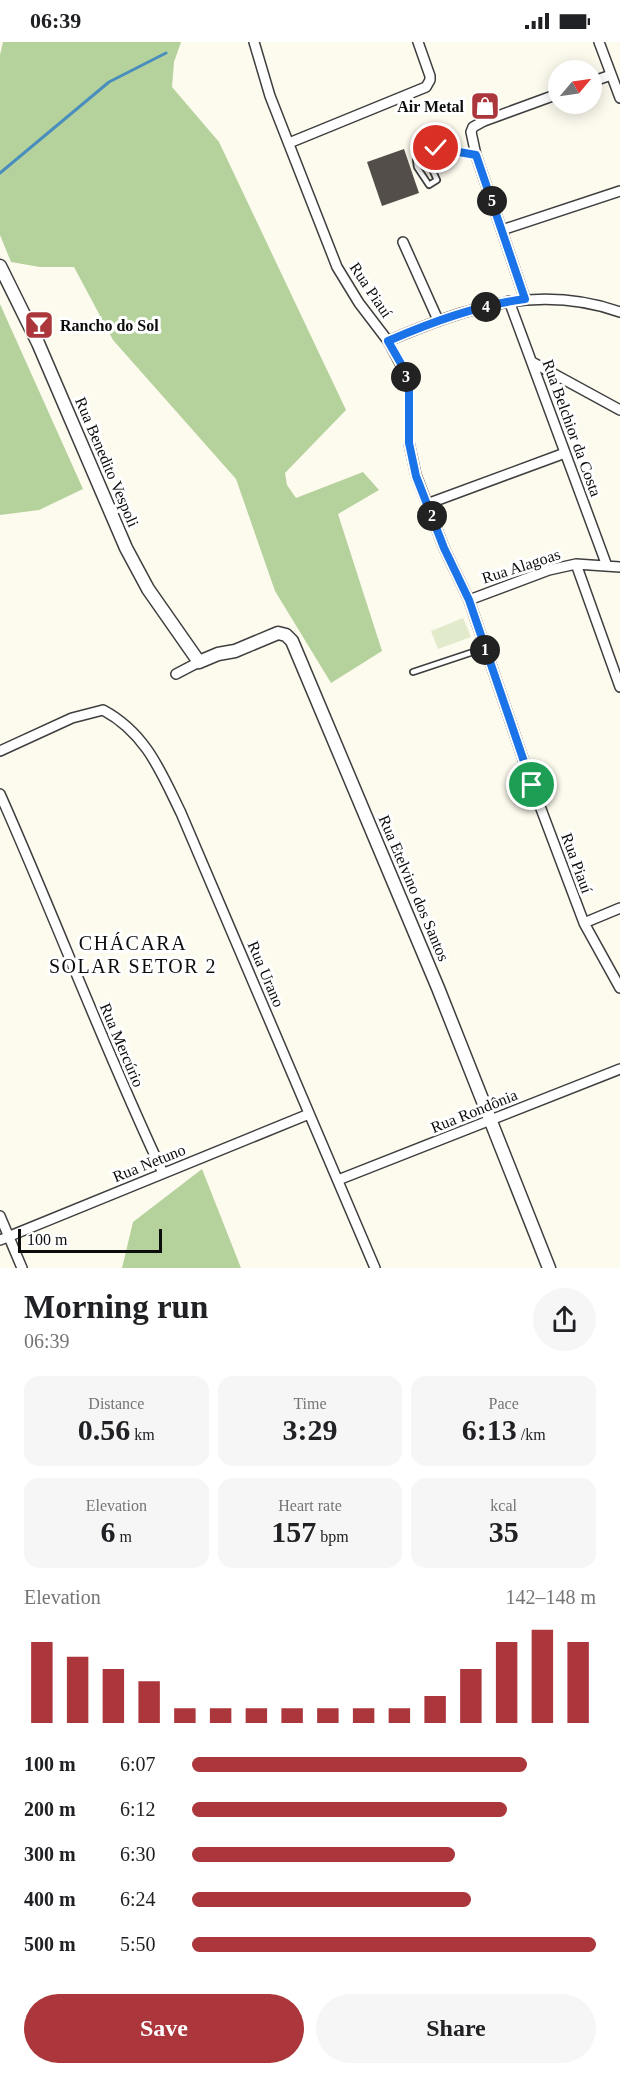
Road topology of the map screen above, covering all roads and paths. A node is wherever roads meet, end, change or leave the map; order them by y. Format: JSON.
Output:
{"nodes":[{"id":1,"x":254,"y":42,"type":"edge"},
{"id":2,"x":418,"y":42,"type":"edge"},
{"id":3,"x":600,"y":42,"type":"edge"},
{"id":4,"x":611,"y":75,"type":"junction"},
{"id":5,"x":602,"y":78,"type":"edge"},
{"id":6,"x":548,"y":98,"type":"edge"},
{"id":7,"x":620,"y":98,"type":"edge"},
{"id":8,"x":289,"y":143,"type":"junction"},
{"id":9,"x":424,"y":152,"type":"junction"},
{"id":10,"x":476,"y":155,"type":"junction"},
{"id":11,"x":620,"y":191,"type":"edge"},
{"id":12,"x":502,"y":230,"type":"junction"},
{"id":13,"x":403,"y":242,"type":"dead end"},
{"id":14,"x":0,"y":266,"type":"edge"},
{"id":15,"x":525,"y":299,"type":"junction"},
{"id":16,"x":509,"y":301,"type":"junction"},
{"id":17,"x":620,"y":312,"type":"edge"},
{"id":18,"x":438,"y":320,"type":"junction"},
{"id":19,"x":388,"y":341,"type":"junction"},
{"id":20,"x":532,"y":362,"type":"junction"},
{"id":21,"x":620,"y":410,"type":"edge"},
{"id":22,"x":565,"y":453,"type":"junction"},
{"id":23,"x":427,"y":504,"type":"junction"},
{"id":24,"x":576,"y":564,"type":"junction"},
{"id":25,"x":608,"y":566,"type":"junction"},
{"id":26,"x":620,"y":567,"type":"edge"},
{"id":27,"x":469,"y":600,"type":"junction"},
{"id":28,"x":485,"y":648,"type":"junction"},
{"id":29,"x":199,"y":662,"type":"junction"},
{"id":30,"x":413,"y":672,"type":"dead end"},
{"id":31,"x":176,"y":674,"type":"dead end"},
{"id":32,"x":620,"y":687,"type":"edge"},
{"id":33,"x":0,"y":751,"type":"edge"},
{"id":34,"x":0,"y":794,"type":"edge"},
{"id":35,"x":620,"y":908,"type":"edge"},
{"id":36,"x":584,"y":923,"type":"junction"},
{"id":37,"x":620,"y":988,"type":"edge"},
{"id":38,"x":620,"y":1069,"type":"edge"},
{"id":39,"x":309,"y":1114,"type":"junction"},
{"id":40,"x":491,"y":1120,"type":"junction"},
{"id":41,"x":163,"y":1173,"type":"junction"},
{"id":42,"x":338,"y":1180,"type":"junction"},
{"id":43,"x":0,"y":1216,"type":"edge"},
{"id":44,"x":4,"y":1238,"type":"edge"},
{"id":45,"x":546,"y":1267,"type":"edge"},
{"id":46,"x":22,"y":1268,"type":"edge"},
{"id":47,"x":375,"y":1268,"type":"edge"}],
"edges":[{"from":1,"to":8,"type":"street","name":"Rua Piauí"},
{"from":2,"to":8,"type":"street"},
{"from":3,"to":4,"type":"street"},
{"from":4,"to":5,"type":"street"},
{"from":4,"to":7,"type":"street"},
{"from":6,"to":10,"type":"street"},
{"from":8,"to":19,"type":"street","name":"Rua Piauí"},
{"from":9,"to":9,"type":"lane"},
{"from":9,"to":10,"type":"lane"},
{"from":10,"to":12,"type":"street"},
{"from":11,"to":12,"type":"street"},
{"from":12,"to":15,"type":"street"},
{"from":13,"to":18,"type":"street"},
{"from":14,"to":29,"type":"street","name":"Rua Benedito Vespoli"},
{"from":15,"to":16,"type":"street"},
{"from":15,"to":17,"type":"street"},
{"from":16,"to":18,"type":"street"},
{"from":16,"to":20,"type":"street","name":"Rua Belchior da Costa"},
{"from":18,"to":19,"type":"street"},
{"from":19,"to":23,"type":"street","name":"Rua Piauí"},
{"from":20,"to":21,"type":"street"},
{"from":20,"to":22,"type":"street","name":"Rua Belchior da Costa"},
{"from":22,"to":23,"type":"street"},
{"from":22,"to":25,"type":"street","name":"Rua Belchior da Costa"},
{"from":23,"to":27,"type":"street","name":"Rua Piauí"},
{"from":24,"to":25,"type":"street","name":"Rua Alagoas"},
{"from":24,"to":27,"type":"street","name":"Rua Alagoas"},
{"from":24,"to":32,"type":"street"},
{"from":25,"to":26,"type":"street","name":"Rua Alagoas"},
{"from":27,"to":28,"type":"street","name":"Rua Piauí"},
{"from":28,"to":30,"type":"lane"},
{"from":28,"to":36,"type":"street","name":"Rua Piauí"},
{"from":29,"to":31,"type":"street","name":"Rua Etelvino dos Santos"},
{"from":29,"to":40,"type":"street","name":"Rua Etelvino dos Santos"},
{"from":33,"to":39,"type":"street","name":"Rua Urano"},
{"from":34,"to":41,"type":"street","name":"Rua Mercúrio"},
{"from":35,"to":36,"type":"street"},
{"from":36,"to":37,"type":"street","name":"Rua Piauí"},
{"from":38,"to":40,"type":"street","name":"Rua Rondônia"},
{"from":39,"to":41,"type":"street","name":"Rua Netuno"},
{"from":39,"to":42,"type":"street","name":"Rua Urano"},
{"from":40,"to":42,"type":"street","name":"Rua Rondônia"},
{"from":40,"to":45,"type":"street","name":"Rua Etelvino dos Santos"},
{"from":41,"to":44,"type":"street","name":"Rua Netuno"},
{"from":42,"to":47,"type":"street","name":"Rua Urano"},
{"from":43,"to":44,"type":"street"},
{"from":44,"to":46,"type":"street"}]}
